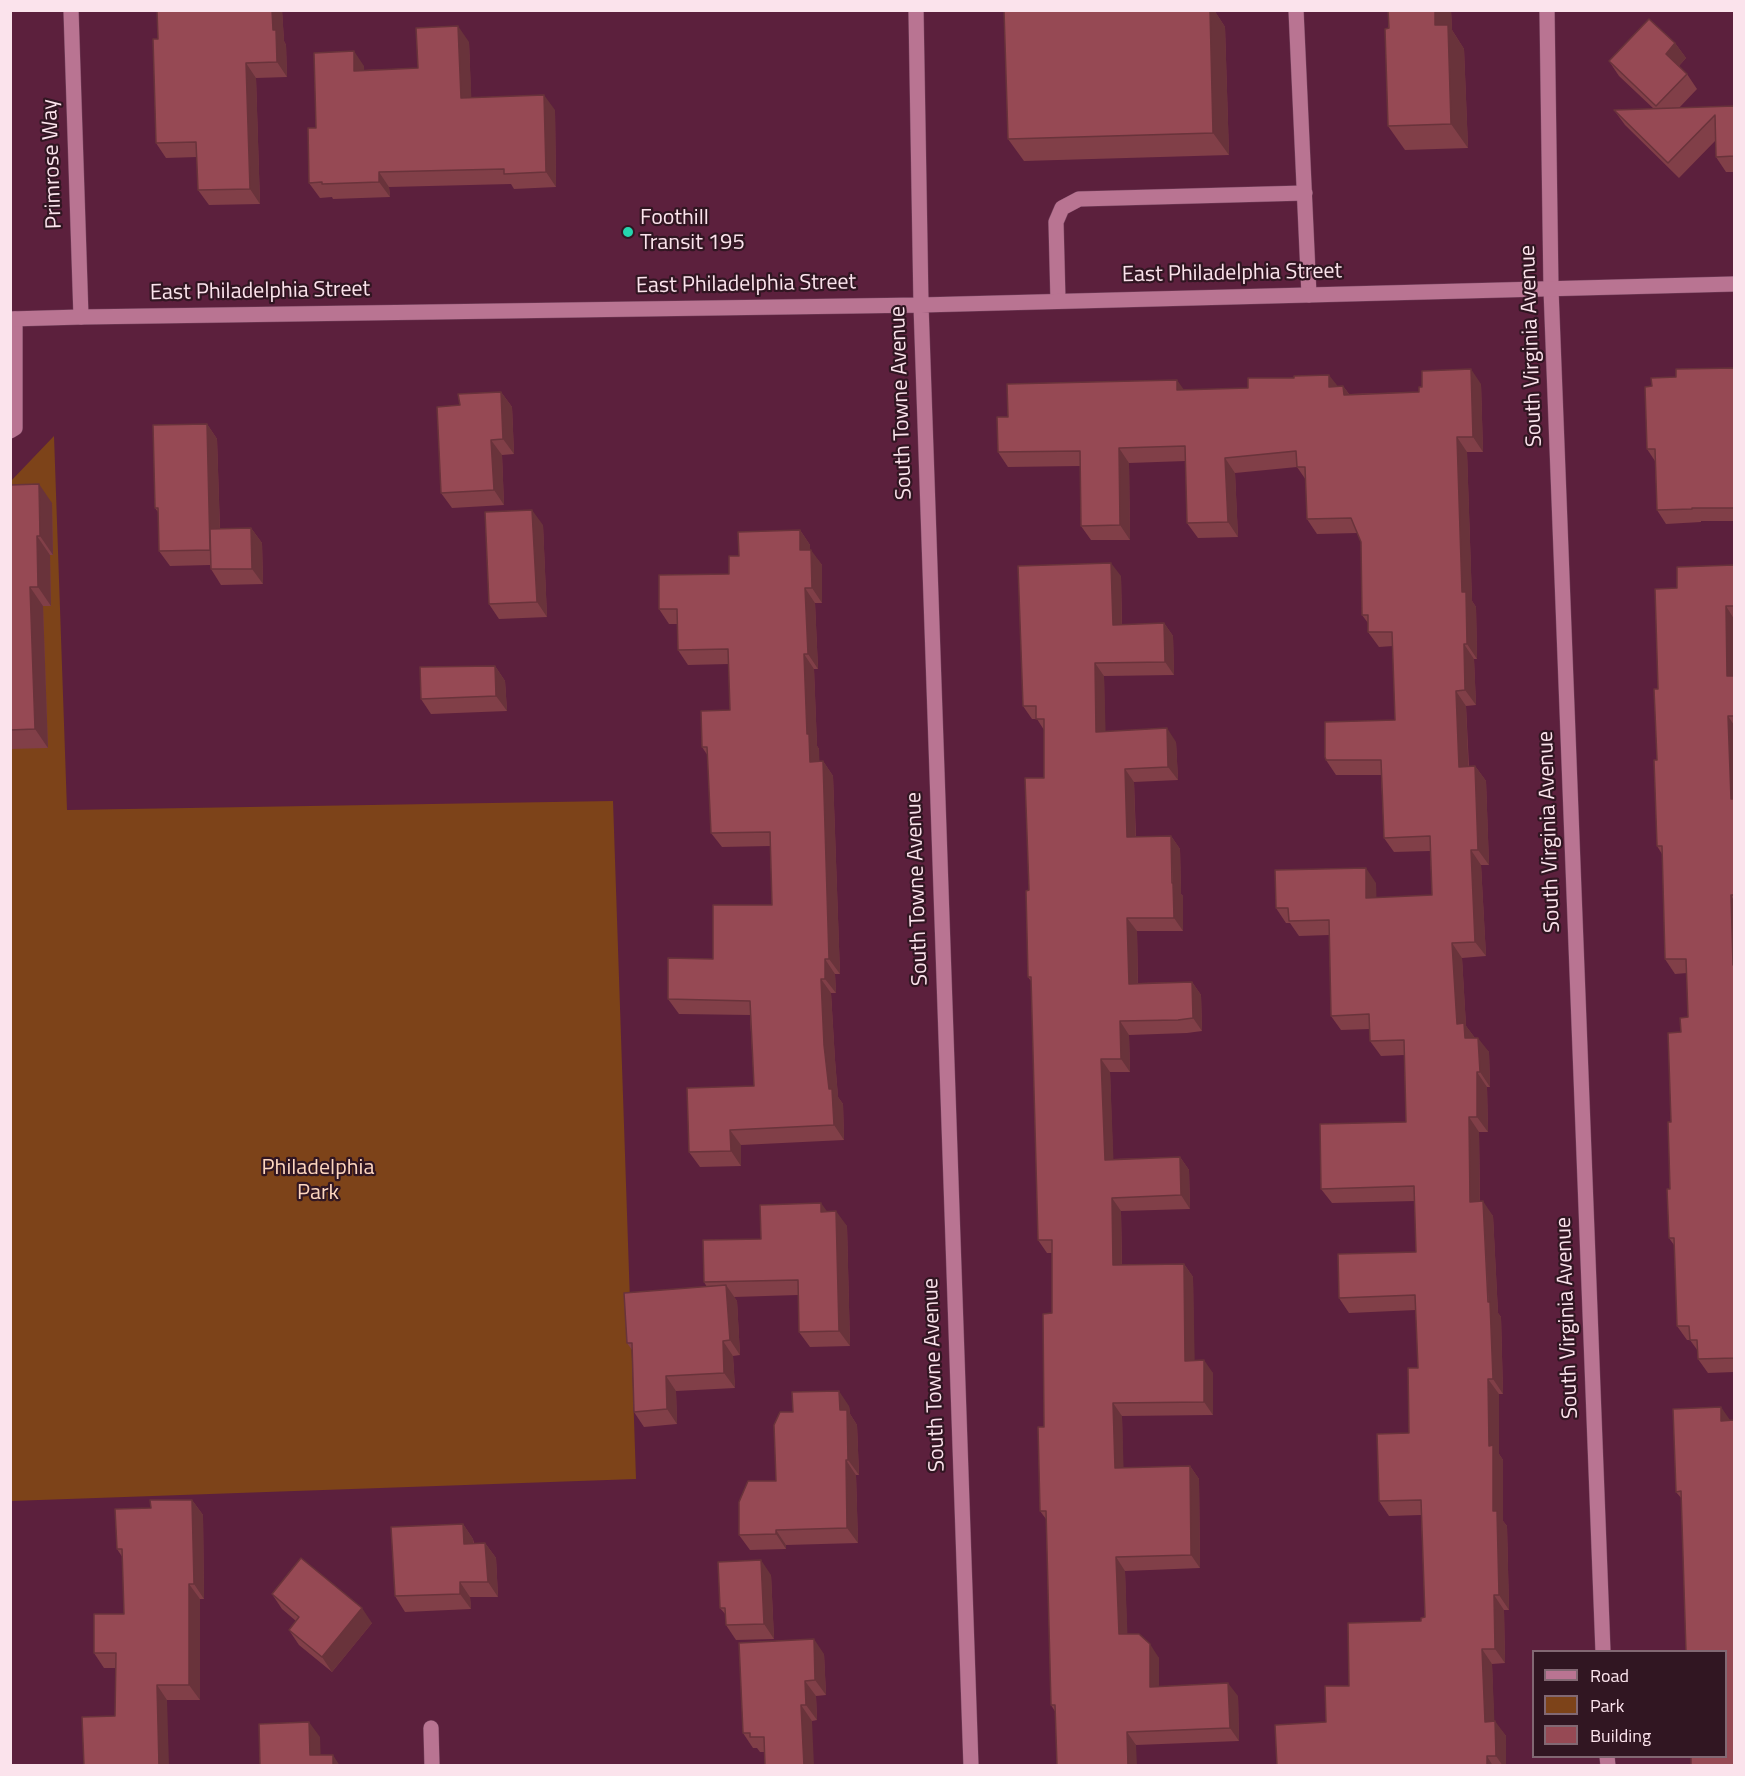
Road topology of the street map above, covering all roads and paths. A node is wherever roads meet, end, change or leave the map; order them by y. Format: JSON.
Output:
{"nodes":[{"id":1,"x":71,"y":10,"type":"edge"},
{"id":2,"x":916,"y":10,"type":"edge"},
{"id":3,"x":1296,"y":10,"type":"edge"},
{"id":4,"x":1547,"y":10,"type":"edge"},
{"id":5,"x":1305,"y":193,"type":"junction"},
{"id":6,"x":1734,"y":284,"type":"edge"},
{"id":7,"x":1551,"y":289,"type":"junction"},
{"id":8,"x":1309,"y":295,"type":"junction"},
{"id":9,"x":1058,"y":301,"type":"junction"},
{"id":10,"x":921,"y":305,"type":"junction"},
{"id":11,"x":81,"y":317,"type":"junction"},
{"id":12,"x":13,"y":319,"type":"edge"},
{"id":13,"x":10,"y":431,"type":"edge"},
{"id":14,"x":1603,"y":1650,"type":"edge"},
{"id":15,"x":431,"y":1728,"type":"dead end"},
{"id":16,"x":432,"y":1766,"type":"edge"},
{"id":17,"x":971,"y":1766,"type":"edge"}],
"edges":[{"from":1,"to":11,"type":"street","name":"Primrose Way"},
{"from":2,"to":10,"type":"street","name":"South Towne Avenue"},
{"from":3,"to":5,"type":"street"},
{"from":4,"to":7,"type":"street","name":"South Virginia Avenue"},
{"from":5,"to":8,"type":"street"},
{"from":5,"to":9,"type":"street"},
{"from":6,"to":7,"type":"street","name":"East Philadelphia Street"},
{"from":7,"to":8,"type":"street","name":"East Philadelphia Street"},
{"from":7,"to":14,"type":"street","name":"South Virginia Avenue"},
{"from":8,"to":9,"type":"street","name":"East Philadelphia Street"},
{"from":9,"to":10,"type":"street","name":"East Philadelphia Street"},
{"from":10,"to":11,"type":"street","name":"East Philadelphia Street"},
{"from":10,"to":17,"type":"street","name":"South Towne Avenue"},
{"from":11,"to":12,"type":"street","name":"East Philadelphia Street"},
{"from":12,"to":13,"type":"street"},
{"from":15,"to":16,"type":"street"}]}
